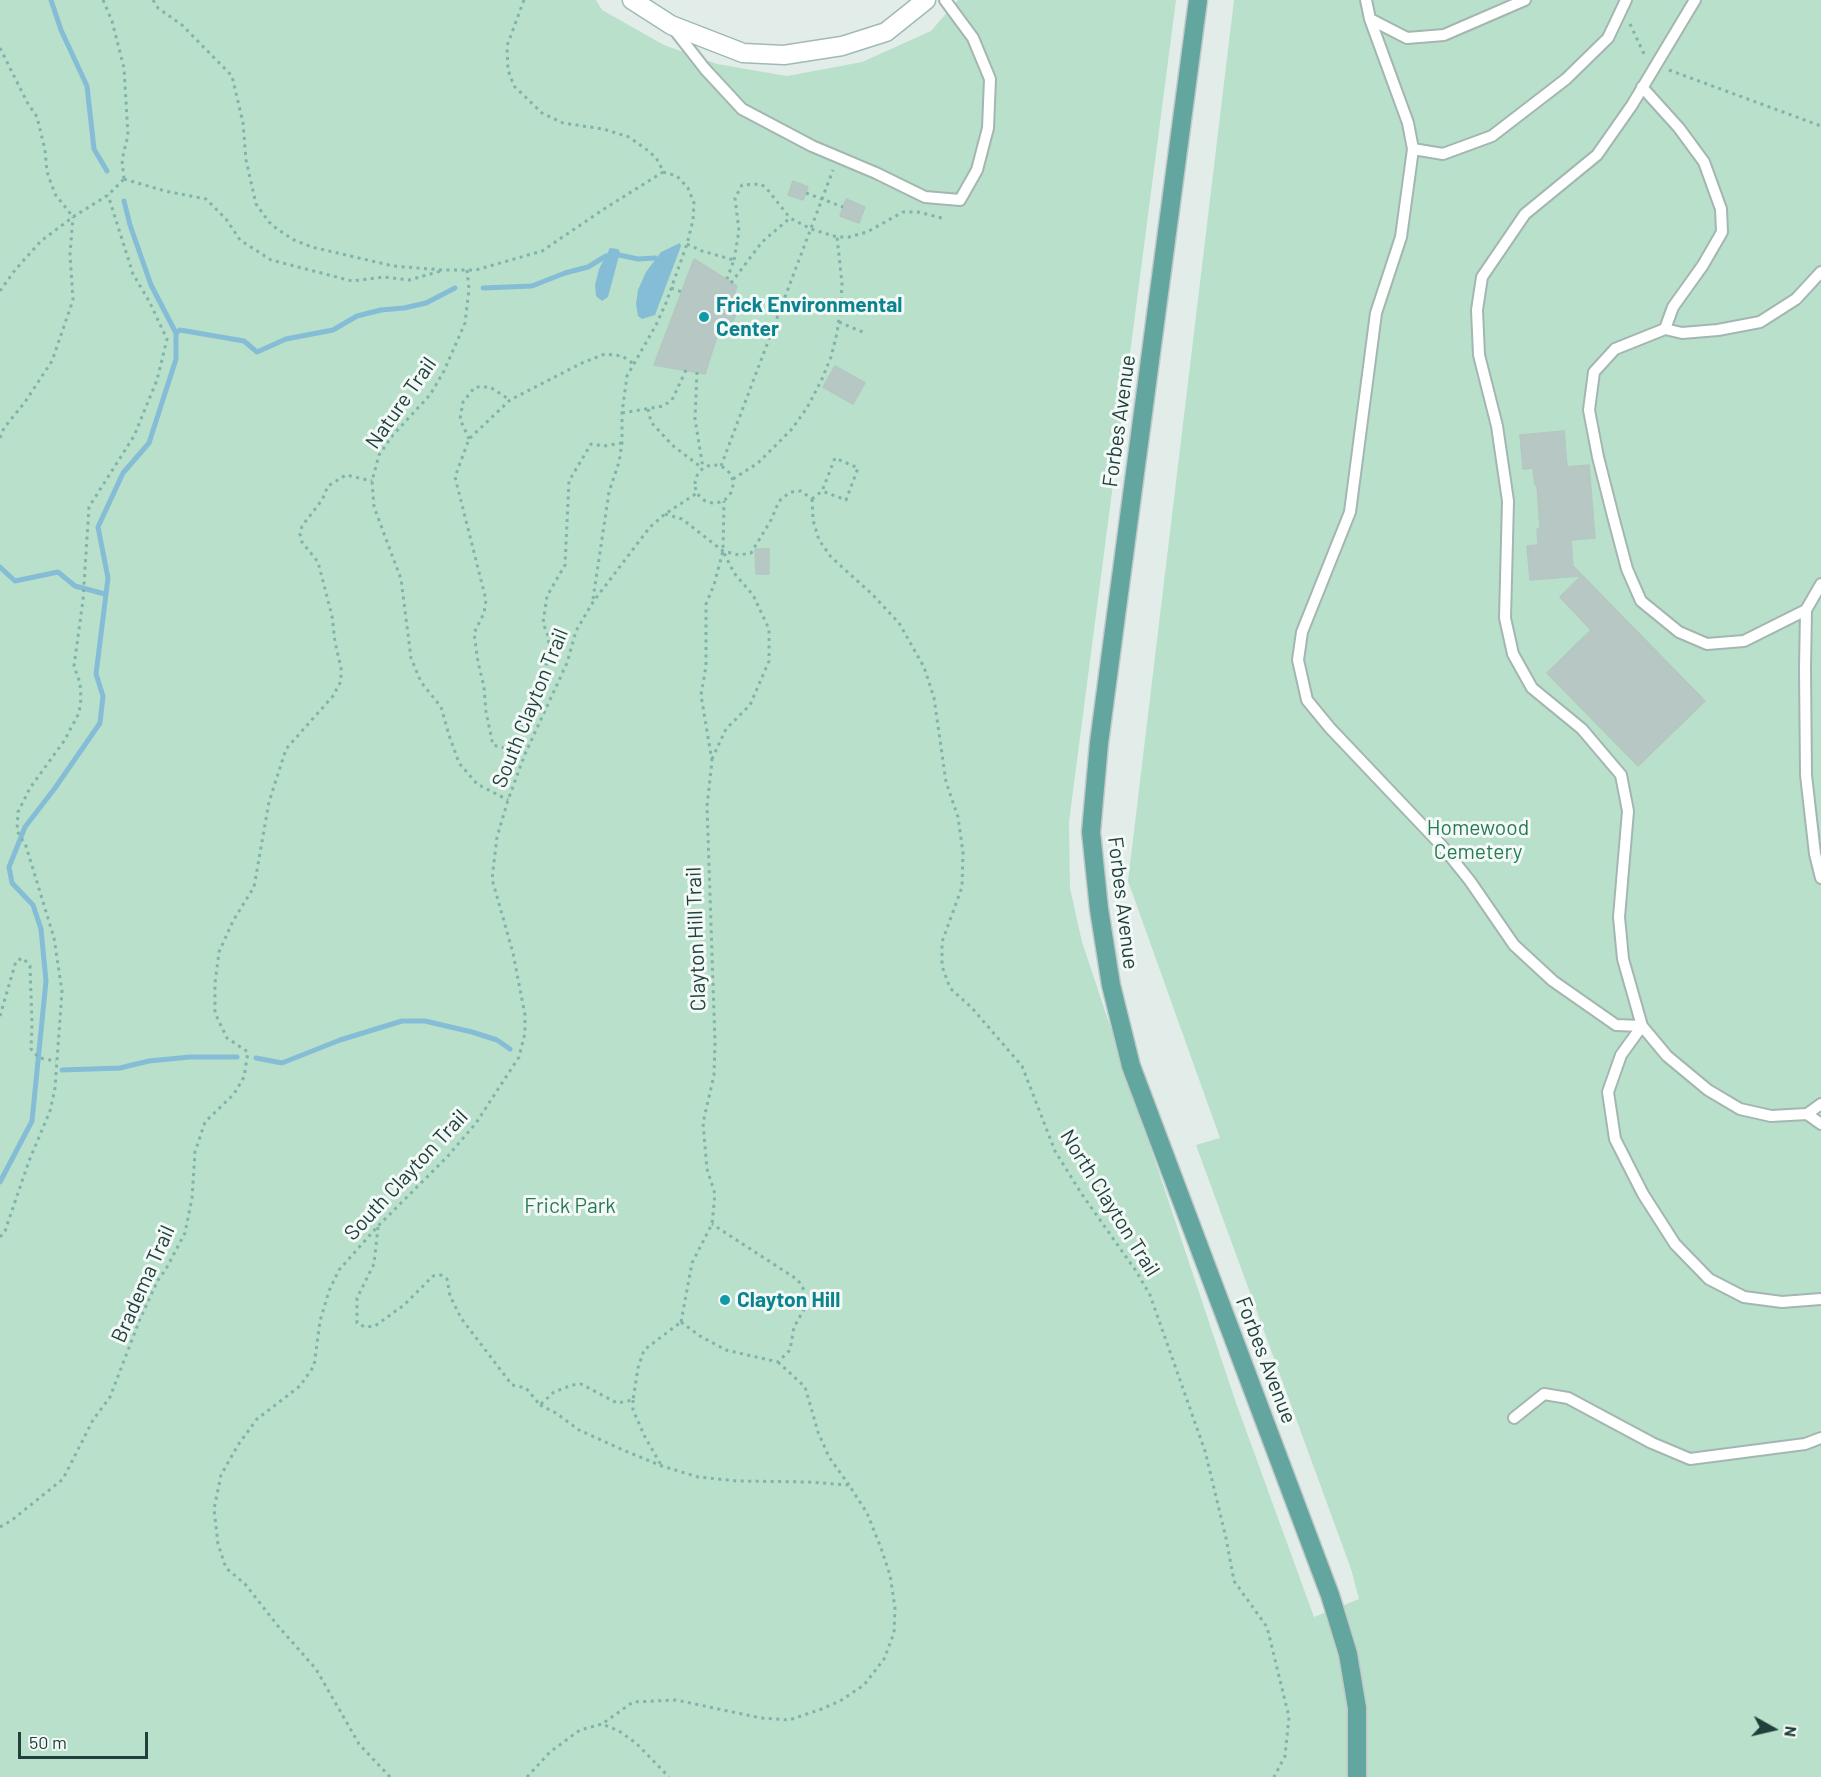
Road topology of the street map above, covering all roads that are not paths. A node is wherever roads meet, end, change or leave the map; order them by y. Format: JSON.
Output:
{"nodes":[{"id":1,"x":632,"y":0,"type":"edge"},
{"id":2,"x":926,"y":0,"type":"edge"},
{"id":3,"x":945,"y":0,"type":"edge"},
{"id":4,"x":1198,"y":0,"type":"edge"},
{"id":5,"x":1366,"y":0,"type":"edge"},
{"id":6,"x":1525,"y":0,"type":"edge"},
{"id":7,"x":1695,"y":0,"type":"edge"},
{"id":8,"x":1625,"y":5,"type":"edge"},
{"id":9,"x":1370,"y":19,"type":"junction"},
{"id":10,"x":671,"y":26,"type":"junction"},
{"id":11,"x":1642,"y":87,"type":"junction"},
{"id":12,"x":1413,"y":149,"type":"junction"},
{"id":13,"x":1821,"y":272,"type":"edge"},
{"id":14,"x":1665,"y":329,"type":"junction"},
{"id":15,"x":1821,"y":584,"type":"edge"},
{"id":16,"x":1806,"y":610,"type":"junction"},
{"id":17,"x":1821,"y":878,"type":"edge"},
{"id":18,"x":1642,"y":1026,"type":"junction"},
{"id":19,"x":1821,"y":1104,"type":"edge"},
{"id":20,"x":1807,"y":1114,"type":"junction"},
{"id":21,"x":1821,"y":1124,"type":"edge"},
{"id":22,"x":1821,"y":1299,"type":"edge"},
{"id":23,"x":1514,"y":1418,"type":"dead end"},
{"id":24,"x":1821,"y":1438,"type":"edge"},
{"id":25,"x":1357,"y":1777,"type":"edge"}],
"edges":[{"from":1,"to":10,"type":"street"},
{"from":2,"to":10,"type":"street"},
{"from":3,"to":10,"type":"lane"},
{"from":4,"to":25,"type":"main road","name":"Forbes Avenue"},
{"from":5,"to":9,"type":"lane"},
{"from":6,"to":9,"type":"lane"},
{"from":7,"to":11,"type":"lane"},
{"from":8,"to":12,"type":"lane"},
{"from":9,"to":12,"type":"lane"},
{"from":11,"to":14,"type":"lane"},
{"from":11,"to":18,"type":"lane"},
{"from":12,"to":18,"type":"lane"},
{"from":13,"to":14,"type":"lane"},
{"from":14,"to":16,"type":"lane"},
{"from":15,"to":16,"type":"lane"},
{"from":16,"to":17,"type":"lane"},
{"from":18,"to":20,"type":"lane"},
{"from":18,"to":22,"type":"lane"},
{"from":19,"to":20,"type":"lane"},
{"from":20,"to":21,"type":"lane"},
{"from":23,"to":24,"type":"lane"}]}
